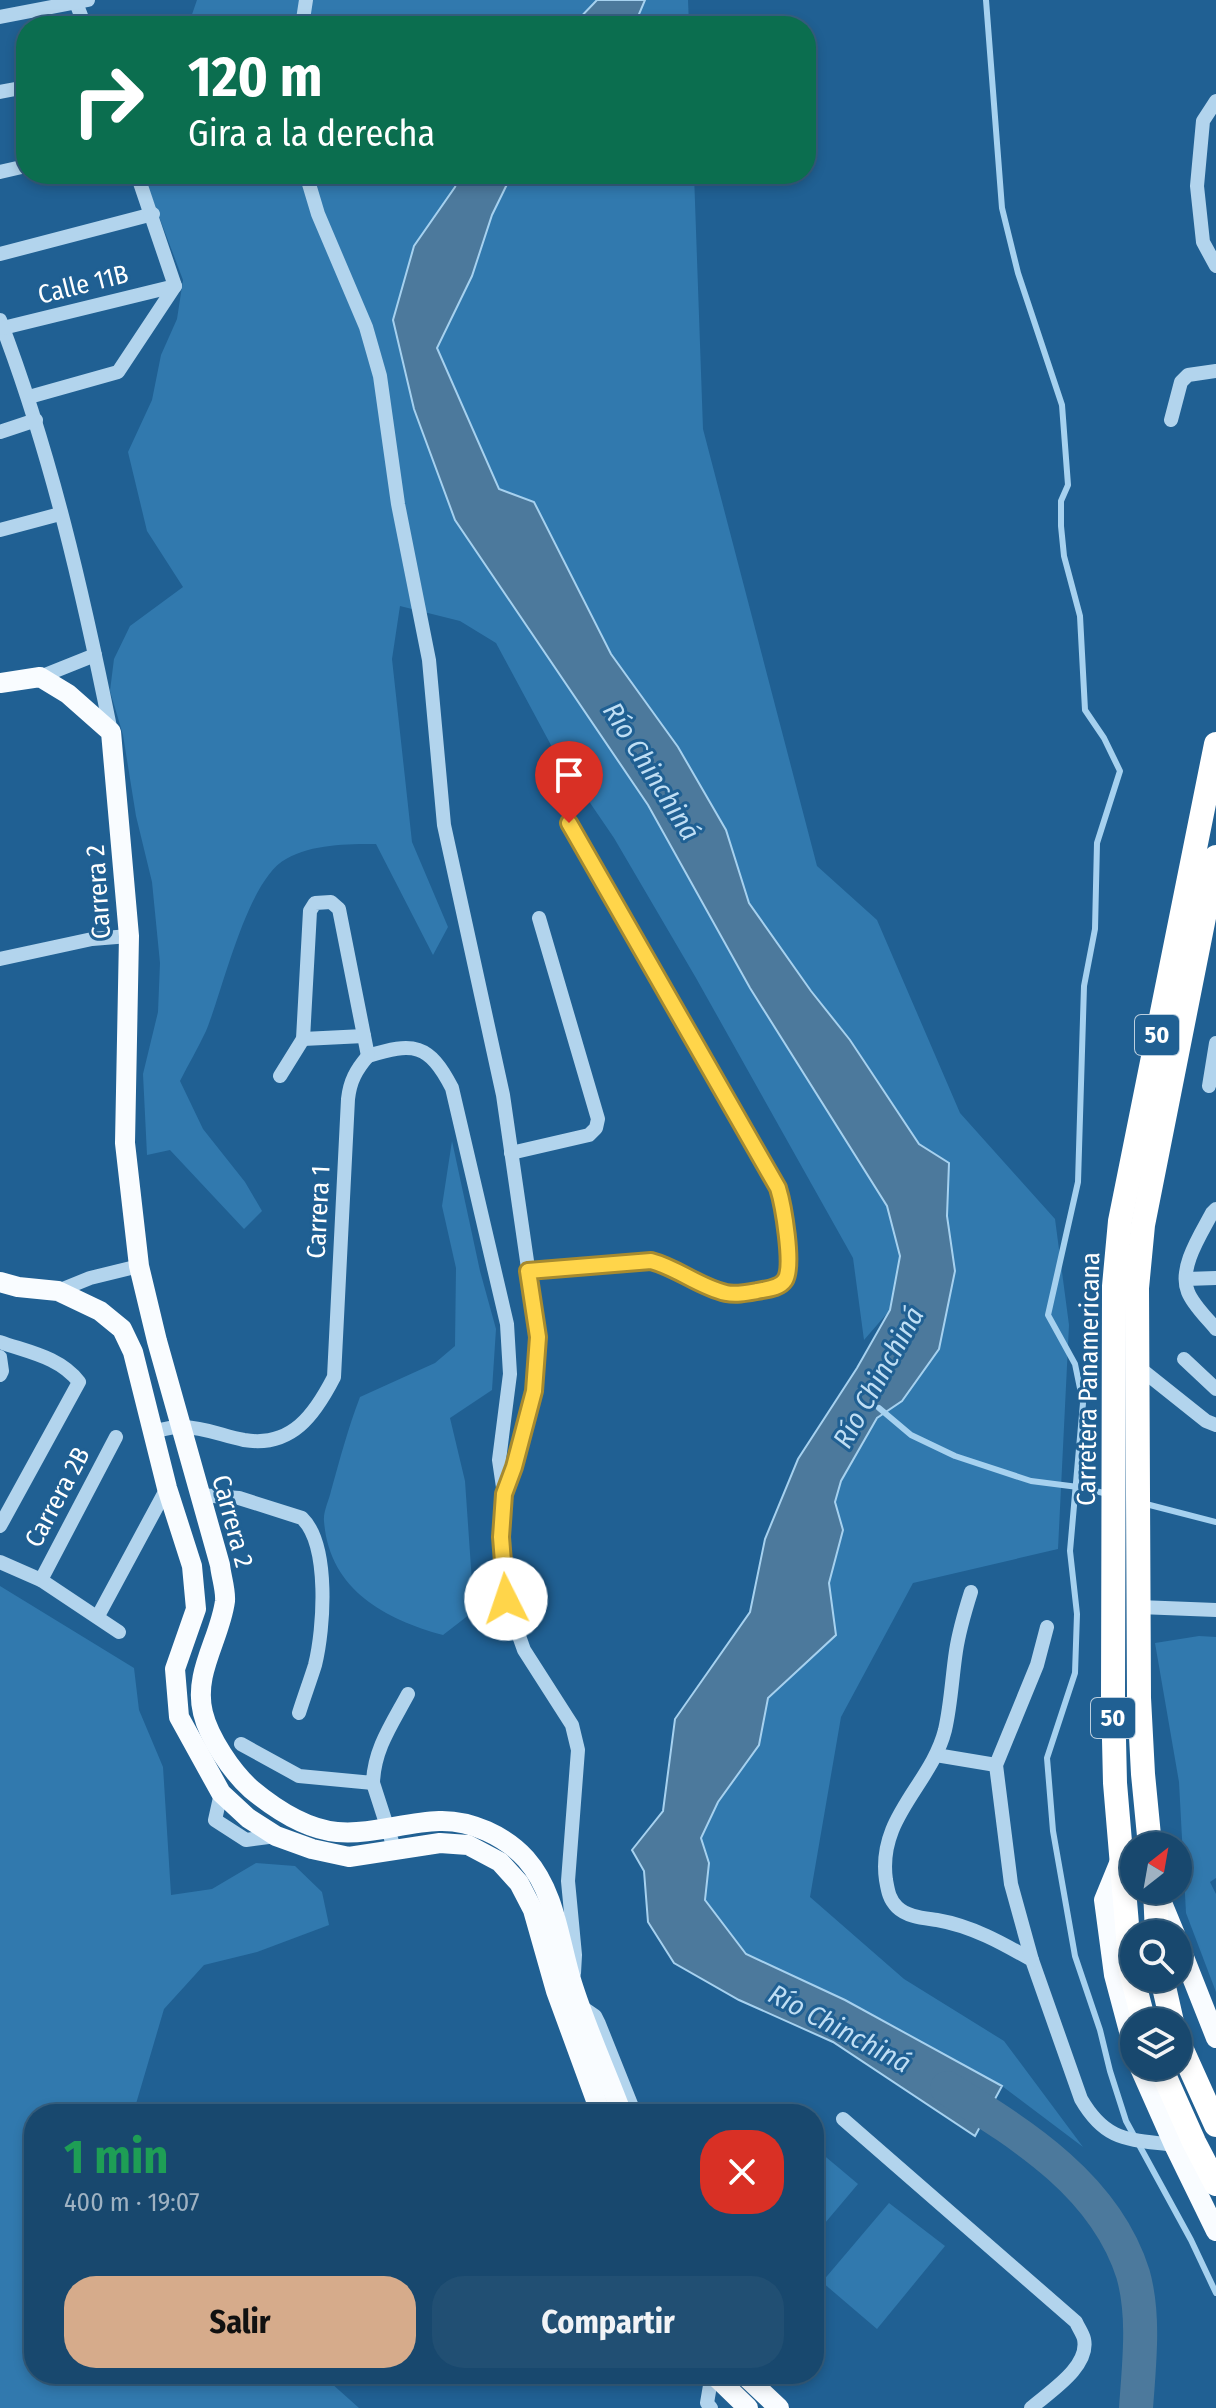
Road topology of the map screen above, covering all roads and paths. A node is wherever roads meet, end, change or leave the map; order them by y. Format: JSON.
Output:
{"nodes":[{"id":1,"x":80,"y":1,"type":"edge"},
{"id":2,"x":0,"y":17,"type":"edge"},
{"id":3,"x":1216,"y":101,"type":"edge"},
{"id":4,"x":141,"y":184,"type":"edge"},
{"id":5,"x":309,"y":184,"type":"edge"},
{"id":6,"x":153,"y":214,"type":"junction"},
{"id":7,"x":0,"y":254,"type":"edge"},
{"id":8,"x":1216,"y":266,"type":"edge"},
{"id":9,"x":175,"y":286,"type":"junction"},
{"id":10,"x":3,"y":333,"type":"edge"},
{"id":11,"x":1216,"y":371,"type":"edge"},
{"id":12,"x":29,"y":397,"type":"junction"},
{"id":13,"x":36,"y":420,"type":"junction"},
{"id":14,"x":1171,"y":420,"type":"dead end"},
{"id":15,"x":0,"y":432,"type":"edge"},
{"id":16,"x":60,"y":514,"type":"junction"},
{"id":17,"x":0,"y":530,"type":"edge"},
{"id":18,"x":95,"y":655,"type":"junction"},
{"id":19,"x":40,"y":677,"type":"junction"},
{"id":20,"x":0,"y":683,"type":"edge"},
{"id":21,"x":111,"y":732,"type":"junction"},
{"id":22,"x":1216,"y":744,"type":"edge"},
{"id":23,"x":569,"y":823,"type":"dead end"},
{"id":24,"x":1216,"y":857,"type":"edge"},
{"id":25,"x":539,"y":918,"type":"dead end"},
{"id":26,"x":129,"y":936,"type":"junction"},
{"id":27,"x":0,"y":959,"type":"edge"},
{"id":28,"x":364,"y":1036,"type":"junction"},
{"id":29,"x":303,"y":1039,"type":"junction"},
{"id":30,"x":1216,"y":1043,"type":"edge"},
{"id":31,"x":368,"y":1056,"type":"junction"},
{"id":32,"x":280,"y":1076,"type":"dead end"},
{"id":33,"x":1209,"y":1086,"type":"dead end"},
{"id":34,"x":511,"y":1153,"type":"junction"},
{"id":35,"x":1216,"y":1209,"type":"edge"},
{"id":36,"x":139,"y":1266,"type":"junction"},
{"id":37,"x":528,"y":1271,"type":"junction"},
{"id":38,"x":1216,"y":1278,"type":"edge"},
{"id":39,"x":1186,"y":1279,"type":"junction"},
{"id":40,"x":0,"y":1282,"type":"edge"},
{"id":41,"x":58,"y":1291,"type":"junction"},
{"id":42,"x":1216,"y":1329,"type":"edge"},
{"id":43,"x":0,"y":1342,"type":"edge"},
{"id":44,"x":1184,"y":1359,"type":"dead end"},
{"id":45,"x":1138,"y":1371,"type":"junction"},
{"id":46,"x":1216,"y":1389,"type":"edge"},
{"id":47,"x":1216,"y":1425,"type":"edge"},
{"id":48,"x":180,"y":1426,"type":"junction"},
{"id":49,"x":151,"y":1432,"type":"junction"},
{"id":50,"x":116,"y":1437,"type":"dead end"},
{"id":51,"x":167,"y":1488,"type":"junction"},
{"id":52,"x":504,"y":1494,"type":"junction"},
{"id":53,"x":200,"y":1495,"type":"junction"},
{"id":54,"x":0,"y":1526,"type":"edge"},
{"id":55,"x":0,"y":1562,"type":"edge"},
{"id":56,"x":41,"y":1580,"type":"junction"},
{"id":57,"x":971,"y":1592,"type":"dead end"},
{"id":58,"x":1139,"y":1607,"type":"junction"},
{"id":59,"x":1216,"y":1610,"type":"edge"},
{"id":60,"x":98,"y":1616,"type":"junction"},
{"id":61,"x":1047,"y":1627,"type":"dead end"},
{"id":62,"x":119,"y":1632,"type":"dead end"},
{"id":63,"x":408,"y":1694,"type":"dead end"},
{"id":64,"x":299,"y":1713,"type":"dead end"},
{"id":65,"x":241,"y":1744,"type":"dead end"},
{"id":66,"x":936,"y":1755,"type":"junction"},
{"id":67,"x":996,"y":1765,"type":"junction"},
{"id":68,"x":373,"y":1783,"type":"junction"},
{"id":69,"x":389,"y":1829,"type":"junction"},
{"id":70,"x":1149,"y":1832,"type":"edge"},
{"id":71,"x":395,"y":1851,"type":"junction"},
{"id":72,"x":1120,"y":1861,"type":"joint"},
{"id":73,"x":1124,"y":1904,"type":"edge"},
{"id":74,"x":1032,"y":1960,"type":"junction"},
{"id":75,"x":1192,"y":1977,"type":"edge"},
{"id":76,"x":572,"y":2000,"type":"junction"},
{"id":77,"x":1123,"y":2008,"type":"edge"},
{"id":78,"x":1140,"y":2008,"type":"edge"},
{"id":79,"x":1216,"y":2038,"type":"edge"},
{"id":80,"x":1192,"y":2072,"type":"edge"},
{"id":81,"x":1145,"y":2080,"type":"edge"},
{"id":82,"x":1166,"y":2080,"type":"edge"},
{"id":83,"x":598,"y":2104,"type":"edge"},
{"id":84,"x":618,"y":2104,"type":"edge"},
{"id":85,"x":631,"y":2104,"type":"edge"},
{"id":86,"x":843,"y":2119,"type":"dead end"},
{"id":87,"x":1216,"y":2125,"type":"edge"},
{"id":88,"x":1174,"y":2145,"type":"junction"},
{"id":89,"x":1216,"y":2184,"type":"edge"},
{"id":90,"x":1216,"y":2231,"type":"edge"},
{"id":91,"x":710,"y":2384,"type":"edge"},
{"id":92,"x":723,"y":2384,"type":"edge"},
{"id":93,"x":754,"y":2384,"type":"edge"},
{"id":94,"x":711,"y":2408,"type":"edge"},
{"id":95,"x":748,"y":2408,"type":"edge"},
{"id":96,"x":779,"y":2408,"type":"edge"},
{"id":97,"x":1031,"y":2408,"type":"edge"}],
"edges":[{"from":1,"to":2,"type":"street"},
{"from":3,"to":8,"type":"street"},
{"from":4,"to":6,"type":"street"},
{"from":5,"to":34,"type":"street"},
{"from":6,"to":7,"type":"street"},
{"from":6,"to":9,"type":"street"},
{"from":9,"to":10,"type":"street","name":"Calle 11B"},
{"from":9,"to":12,"type":"street"},
{"from":10,"to":12,"type":"street","name":"Carrera 2"},
{"from":11,"to":14,"type":"street"},
{"from":12,"to":13,"type":"street","name":"Carrera 2"},
{"from":13,"to":15,"type":"street"},
{"from":13,"to":16,"type":"street","name":"Carrera 2"},
{"from":16,"to":17,"type":"street"},
{"from":16,"to":18,"type":"street","name":"Carrera 2"},
{"from":18,"to":19,"type":"street"},
{"from":18,"to":21,"type":"street","name":"Carrera 2"},
{"from":19,"to":20,"type":"main road"},
{"from":19,"to":21,"type":"main road"},
{"from":21,"to":26,"type":"main road","name":"Carrera 2"},
{"from":22,"to":72,"type":"highway","name":"Carretera Panamericana","number":"50"},
{"from":23,"to":37,"type":"street"},
{"from":24,"to":45,"type":"highway","name":"Carretera Panamericana","number":"50"},
{"from":25,"to":34,"type":"street"},
{"from":26,"to":27,"type":"street"},
{"from":26,"to":36,"type":"main road","name":"Carrera 2"},
{"from":28,"to":29,"type":"street"},
{"from":28,"to":29,"type":"street"},
{"from":28,"to":31,"type":"street"},
{"from":29,"to":32,"type":"street"},
{"from":30,"to":33,"type":"street"},
{"from":31,"to":48,"type":"street","name":"Carrera 1"},
{"from":31,"to":52,"type":"street"},
{"from":34,"to":37,"type":"street"},
{"from":35,"to":39,"type":"street"},
{"from":36,"to":41,"type":"street"},
{"from":36,"to":48,"type":"main road","name":"Carrera 2"},
{"from":37,"to":52,"type":"street"},
{"from":38,"to":39,"type":"street"},
{"from":39,"to":42,"type":"street"},
{"from":40,"to":41,"type":"main road","name":"Carrera 2"},
{"from":41,"to":49,"type":"main road","name":"Carrera 2"},
{"from":43,"to":54,"type":"street"},
{"from":44,"to":46,"type":"street"},
{"from":45,"to":47,"type":"street"},
{"from":45,"to":58,"type":"highway","name":"Carretera Panamericana","number":"50"},
{"from":48,"to":49,"type":"street"},
{"from":48,"to":53,"type":"main road","name":"Carrera 2"},
{"from":49,"to":51,"type":"main road","name":"Carrera 2"},
{"from":50,"to":56,"type":"street","name":"Carrera 2B"},
{"from":51,"to":60,"type":"street"},
{"from":51,"to":71,"type":"main road","name":"Carrera 2"},
{"from":52,"to":76,"type":"street"},
{"from":53,"to":64,"type":"street"},
{"from":53,"to":69,"type":"main road","name":"Carrera 2"},
{"from":55,"to":56,"type":"street"},
{"from":56,"to":60,"type":"street"},
{"from":57,"to":66,"type":"street"},
{"from":58,"to":59,"type":"street"},
{"from":58,"to":70,"type":"highway","name":"Carretera Panamericana","number":"50"},
{"from":60,"to":62,"type":"street"},
{"from":61,"to":67,"type":"street"},
{"from":63,"to":68,"type":"street"},
{"from":65,"to":68,"type":"street"},
{"from":66,"to":67,"type":"street"},
{"from":66,"to":74,"type":"street"},
{"from":67,"to":74,"type":"street"},
{"from":68,"to":69,"type":"street"},
{"from":69,"to":71,"type":"street"},
{"from":69,"to":76,"type":"main road","name":"Carrera 2"},
{"from":71,"to":76,"type":"main road","name":"Carrera 2"},
{"from":72,"to":77,"type":"main road"},
{"from":73,"to":78,"type":"highway","name":"Carretera Panamericana","number":"50"},
{"from":74,"to":88,"type":"street"},
{"from":75,"to":79,"type":"main road"},
{"from":76,"to":83,"type":"main road","name":"Carrera 2"},
{"from":76,"to":84,"type":"main road","name":"Carrera 2"},
{"from":76,"to":85,"type":"street"},
{"from":80,"to":87,"type":"highway"},
{"from":81,"to":88,"type":"main road"},
{"from":82,"to":89,"type":"highway"},
{"from":86,"to":97,"type":"street"},
{"from":88,"to":90,"type":"main road"},
{"from":91,"to":94,"type":"street"},
{"from":92,"to":95,"type":"main road"},
{"from":93,"to":96,"type":"main road"}]}
